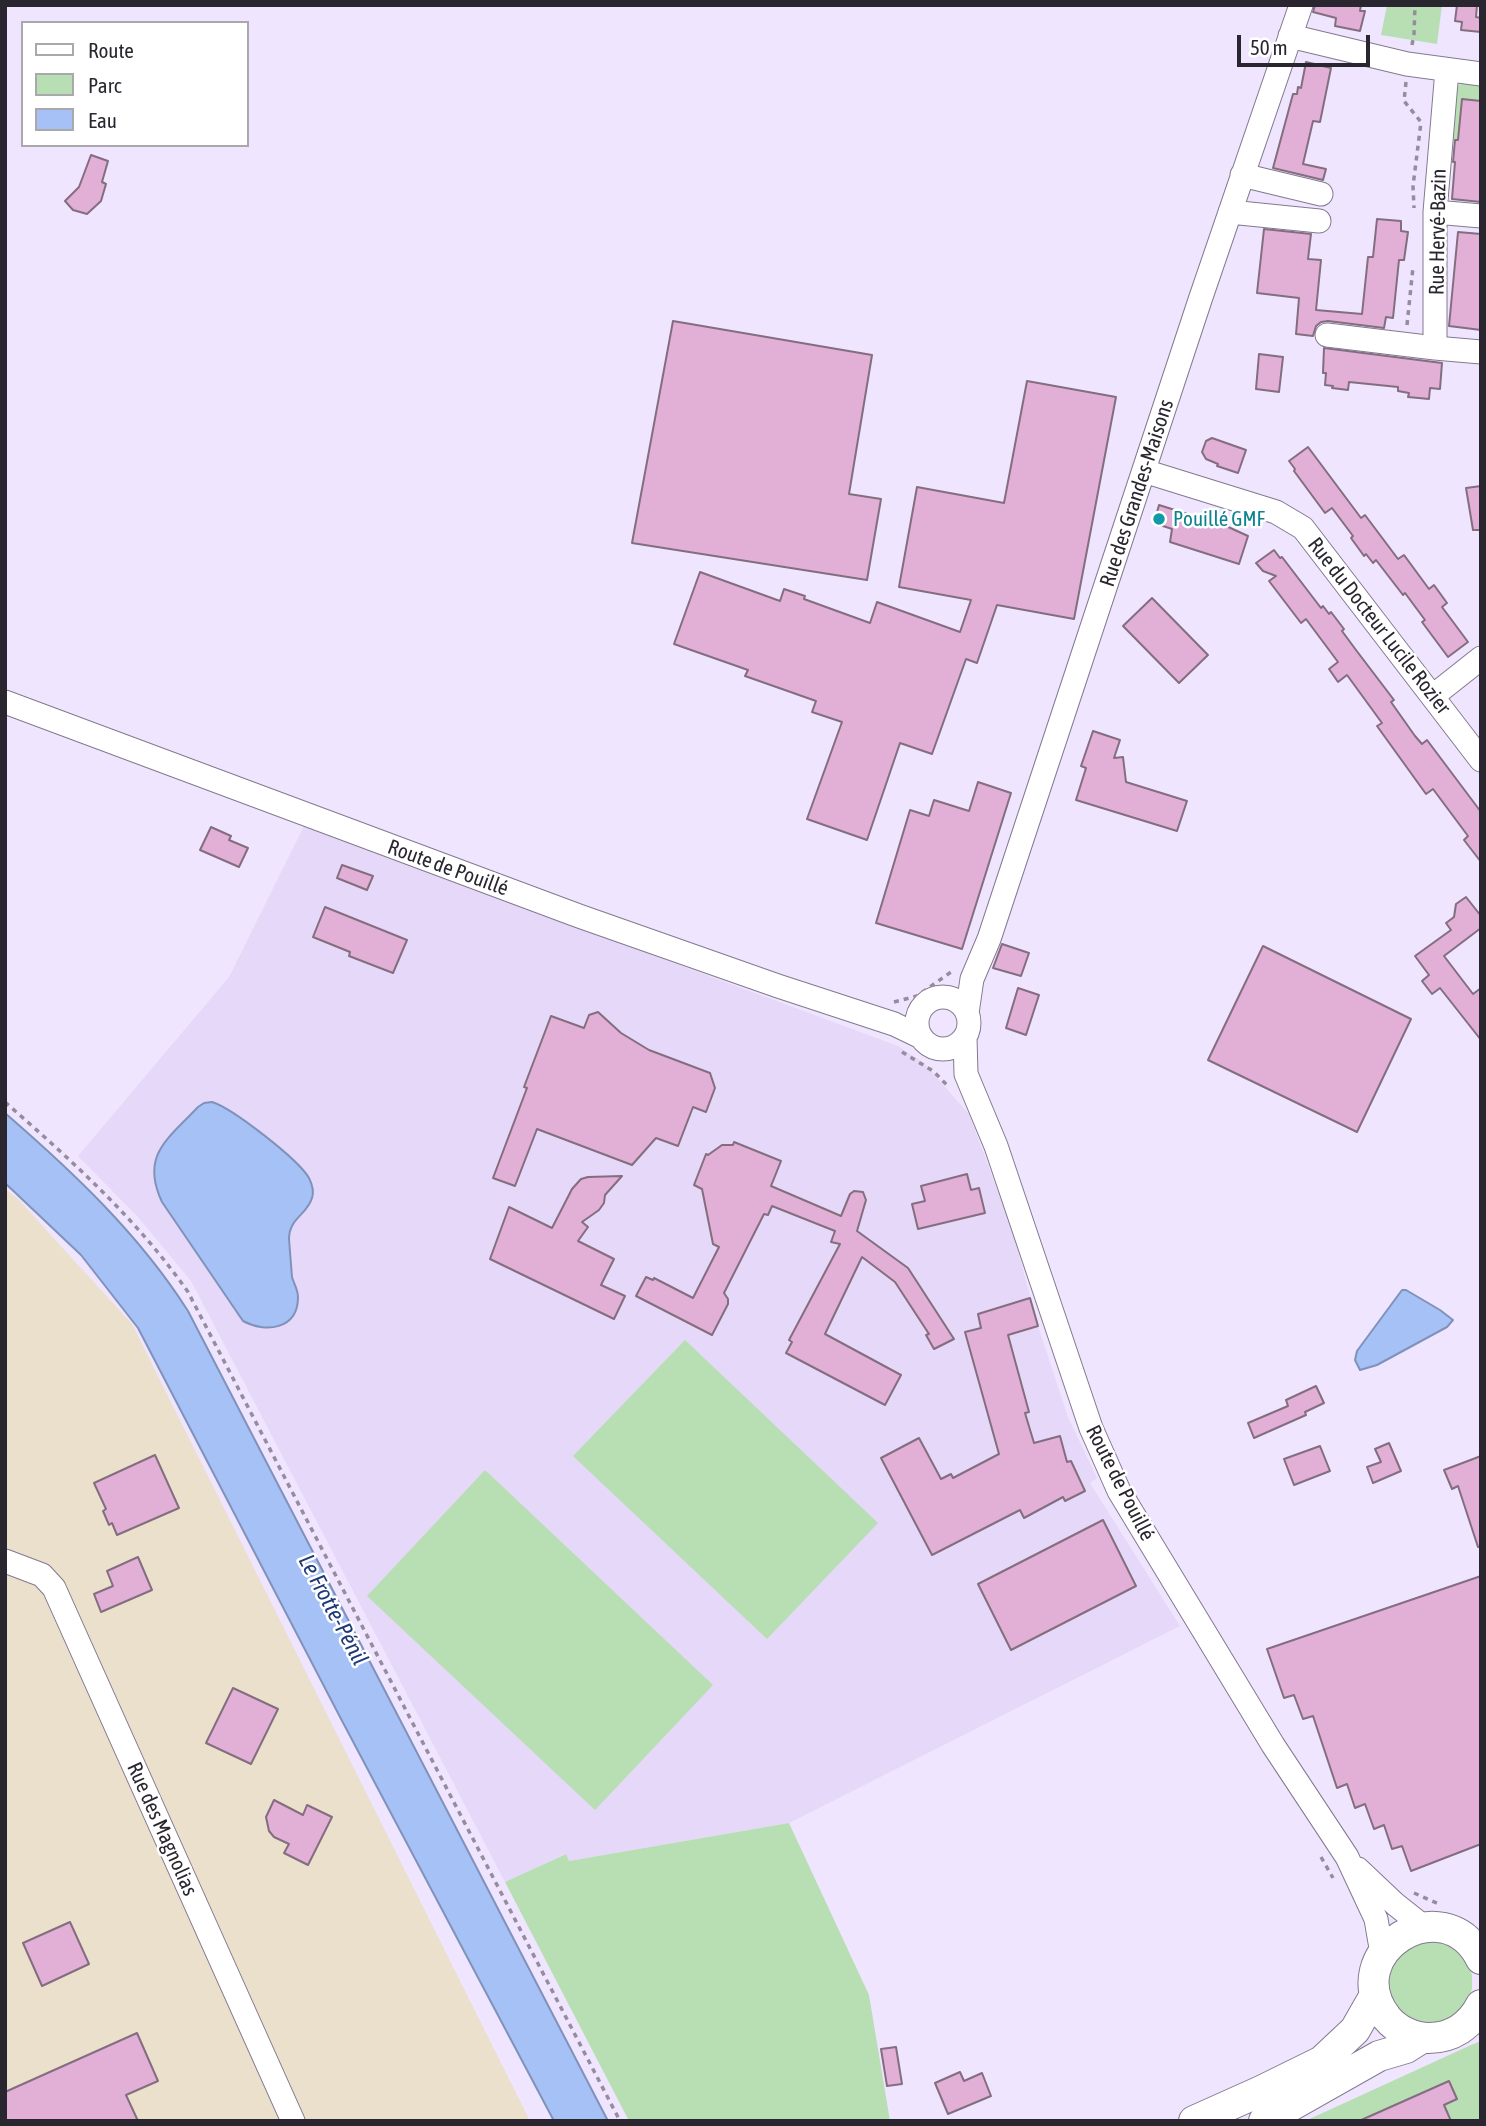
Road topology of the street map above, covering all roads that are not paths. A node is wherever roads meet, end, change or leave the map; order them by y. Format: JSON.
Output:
{"nodes":[{"id":1,"x":1301,"y":5,"type":"edge"},
{"id":2,"x":1290,"y":36,"type":"junction"},
{"id":3,"x":1447,"y":70,"type":"junction"},
{"id":4,"x":1481,"y":74,"type":"edge"},
{"id":5,"x":1242,"y":175,"type":"junction"},
{"id":6,"x":1321,"y":194,"type":"dead end"},
{"id":7,"x":1230,"y":212,"type":"junction"},
{"id":8,"x":1426,"y":212,"type":"junction"},
{"id":9,"x":1481,"y":216,"type":"edge"},
{"id":10,"x":1319,"y":221,"type":"dead end"},
{"id":11,"x":1327,"y":335,"type":"dead end"},
{"id":12,"x":1435,"y":348,"type":"junction"},
{"id":13,"x":1481,"y":352,"type":"edge"},
{"id":14,"x":1144,"y":471,"type":"junction"},
{"id":15,"x":1481,"y":658,"type":"edge"},
{"id":16,"x":1433,"y":696,"type":"junction"},
{"id":17,"x":5,"y":702,"type":"edge"},
{"id":18,"x":1481,"y":760,"type":"edge"},
{"id":19,"x":972,"y":979,"type":"junction"},
{"id":20,"x":948,"y":998,"type":"junction"},
{"id":21,"x":919,"y":1013,"type":"junction"},
{"id":22,"x":967,"y":1013,"type":"junction"},
{"id":23,"x":894,"y":1024,"type":"junction"},
{"id":24,"x":965,"y":1037,"type":"junction"},
{"id":25,"x":930,"y":1043,"type":"junction"},
{"id":26,"x":966,"y":1074,"type":"junction"},
{"id":27,"x":5,"y":1561,"type":"edge"},
{"id":28,"x":1347,"y":1857,"type":"junction"},
{"id":29,"x":1424,"y":1927,"type":"junction"},
{"id":30,"x":1382,"y":1954,"type":"junction"},
{"id":31,"x":1480,"y":1958,"type":"edge"},
{"id":32,"x":1375,"y":1995,"type":"junction"},
{"id":33,"x":1479,"y":2011,"type":"edge"},
{"id":34,"x":1422,"y":2038,"type":"junction"},
{"id":35,"x":293,"y":2121,"type":"edge"},
{"id":36,"x":1194,"y":2121,"type":"edge"},
{"id":37,"x":1264,"y":2121,"type":"edge"}],
"edges":[{"from":1,"to":2,"type":"street","name":"Rue des Grandes-Maisons"},
{"from":2,"to":3,"type":"street"},
{"from":2,"to":5,"type":"street","name":"Rue des Grandes-Maisons"},
{"from":3,"to":4,"type":"street"},
{"from":3,"to":8,"type":"street","name":"Rue Hervé-Bazin"},
{"from":5,"to":6,"type":"street"},
{"from":5,"to":7,"type":"street","name":"Rue des Grandes-Maisons"},
{"from":7,"to":10,"type":"street"},
{"from":7,"to":14,"type":"street","name":"Rue des Grandes-Maisons"},
{"from":8,"to":9,"type":"street"},
{"from":8,"to":12,"type":"street","name":"Rue Hervé-Bazin"},
{"from":11,"to":12,"type":"street"},
{"from":12,"to":13,"type":"street"},
{"from":14,"to":16,"type":"street","name":"Rue du Docteur Lucile Rozier"},
{"from":14,"to":19,"type":"street","name":"Rue des Grandes-Maisons"},
{"from":15,"to":16,"type":"street"},
{"from":16,"to":18,"type":"street","name":"Rue du Docteur Lucile Rozier"},
{"from":17,"to":23,"type":"street","name":"Route de Pouillé"},
{"from":19,"to":20,"type":"street"},
{"from":19,"to":22,"type":"street","name":"Rue des Grandes-Maisons"},
{"from":20,"to":21,"type":"street"},
{"from":20,"to":22,"type":"street"},
{"from":21,"to":23,"type":"street"},
{"from":21,"to":25,"type":"street"},
{"from":22,"to":24,"type":"street"},
{"from":23,"to":25,"type":"street","name":"Route de Pouillé"},
{"from":24,"to":25,"type":"street"},
{"from":24,"to":26,"type":"street","name":"Route de Pouillé"},
{"from":25,"to":26,"type":"street","name":"Route de Pouillé"},
{"from":26,"to":28,"type":"street","name":"Route de Pouillé"},
{"from":27,"to":35,"type":"street","name":"Rue des Magnolias"},
{"from":28,"to":29,"type":"street","name":"Route de Pouillé"},
{"from":28,"to":30,"type":"street","name":"Route de Pouillé"},
{"from":29,"to":30,"type":"main road"},
{"from":29,"to":31,"type":"main road"},
{"from":30,"to":32,"type":"main road"},
{"from":32,"to":34,"type":"main road"},
{"from":32,"to":36,"type":"main road"},
{"from":33,"to":34,"type":"main road"},
{"from":34,"to":37,"type":"main road"}]}
